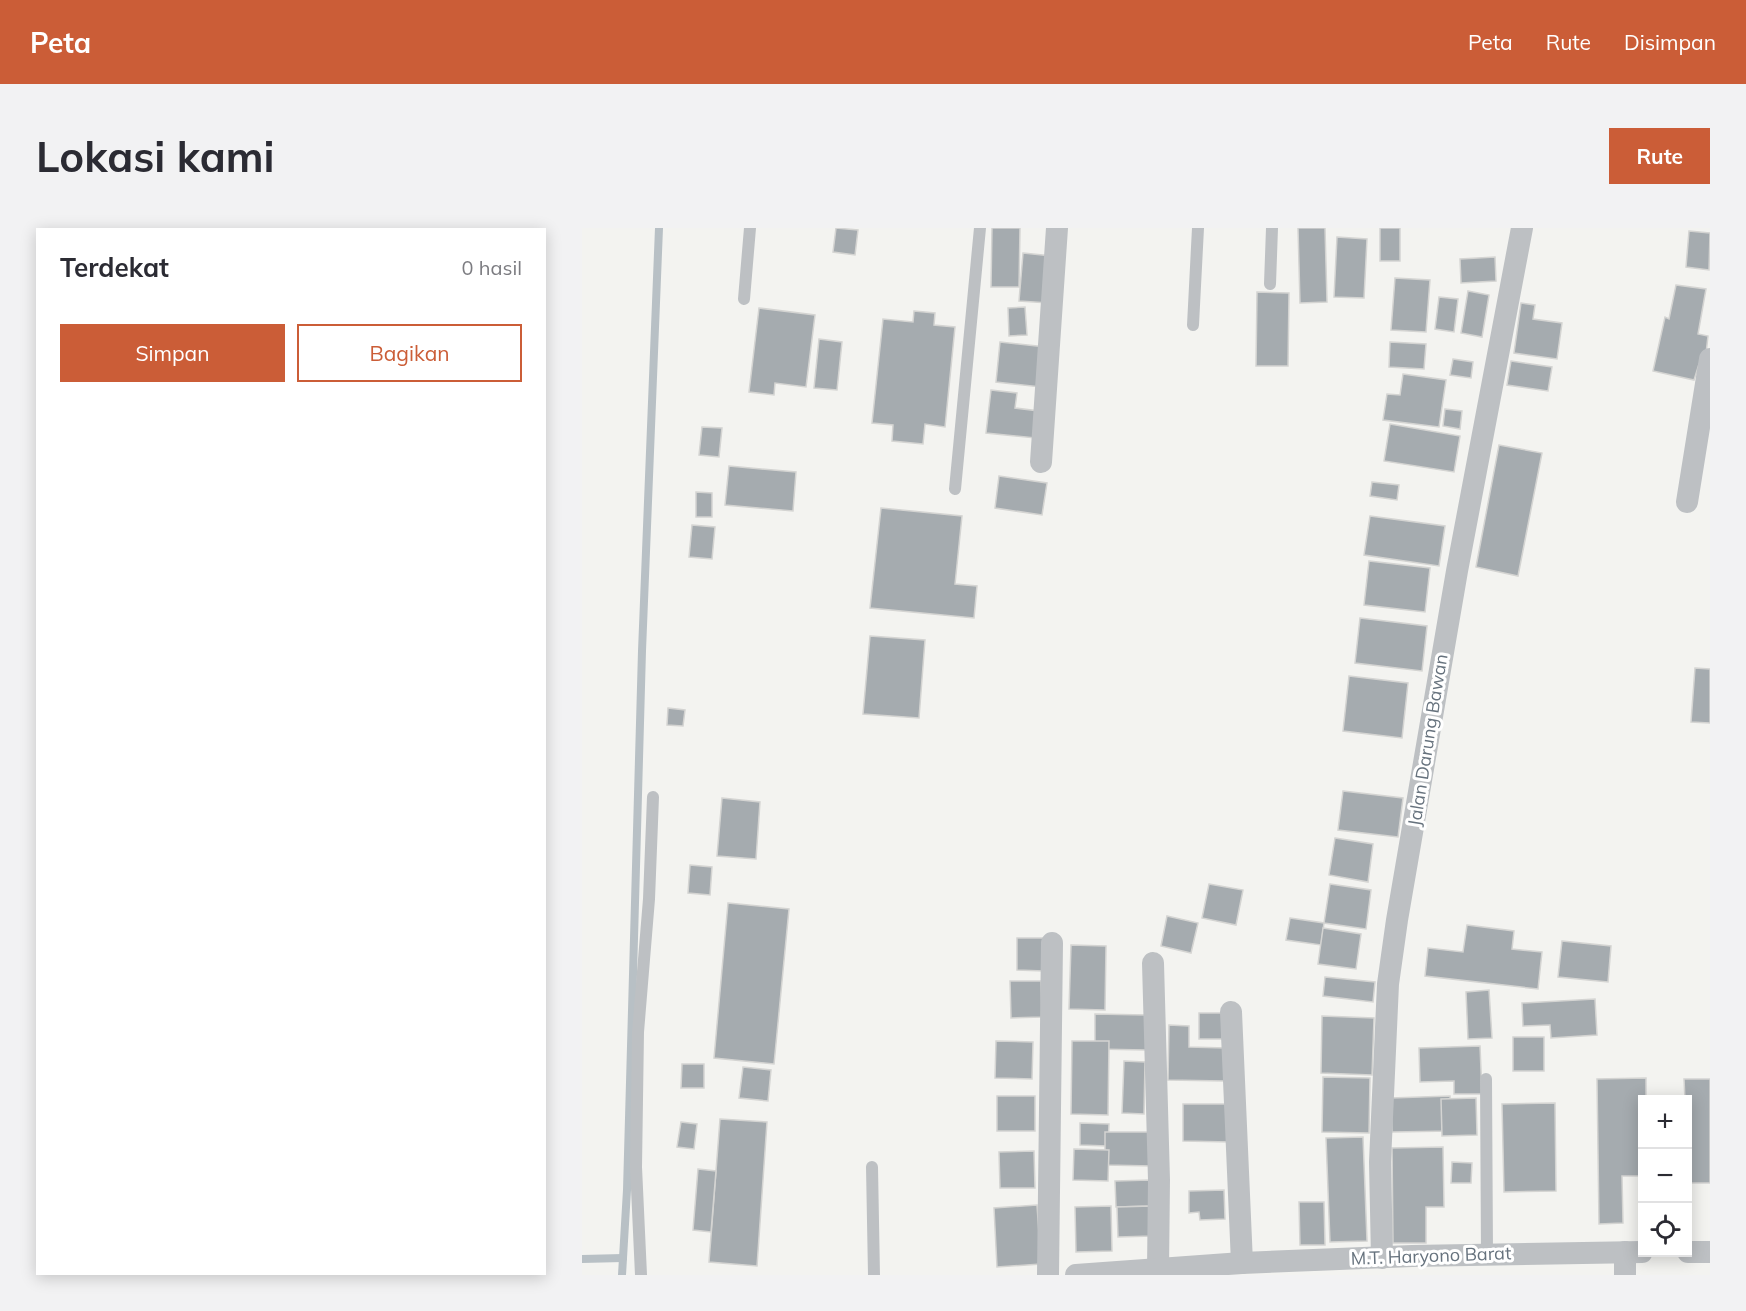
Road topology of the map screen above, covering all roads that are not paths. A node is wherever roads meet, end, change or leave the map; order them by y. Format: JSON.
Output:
{"nodes":[{"id":1,"x":750,"y":228,"type":"edge"},
{"id":2,"x":980,"y":228,"type":"edge"},
{"id":3,"x":1057,"y":228,"type":"edge"},
{"id":4,"x":1197,"y":228,"type":"edge"},
{"id":5,"x":1272,"y":228,"type":"edge"},
{"id":6,"x":1522,"y":228,"type":"edge"},
{"id":7,"x":1270,"y":284,"type":"dead end"},
{"id":8,"x":744,"y":299,"type":"dead end"},
{"id":9,"x":1193,"y":325,"type":"dead end"},
{"id":10,"x":1710,"y":359,"type":"edge"},
{"id":11,"x":1041,"y":462,"type":"dead end"},
{"id":12,"x":955,"y":489,"type":"dead end"},
{"id":13,"x":1687,"y":502,"type":"dead end"},
{"id":14,"x":653,"y":797,"type":"dead end"},
{"id":15,"x":1052,"y":943,"type":"dead end"},
{"id":16,"x":1153,"y":963,"type":"dead end"},
{"id":17,"x":1231,"y":1012,"type":"dead end"},
{"id":18,"x":1486,"y":1079,"type":"dead end"},
{"id":19,"x":872,"y":1167,"type":"dead end"},
{"id":20,"x":1634,"y":1252,"type":"edge"},
{"id":21,"x":1692,"y":1252,"type":"edge"},
{"id":22,"x":1710,"y":1252,"type":"edge"},
{"id":23,"x":1487,"y":1253,"type":"junction"},
{"id":24,"x":1382,"y":1258,"type":"junction"},
{"id":25,"x":1242,"y":1263,"type":"junction"},
{"id":26,"x":1329,"y":1267,"type":"edge"},
{"id":27,"x":1158,"y":1270,"type":"junction"},
{"id":28,"x":642,"y":1275,"type":"edge"},
{"id":29,"x":874,"y":1275,"type":"edge"},
{"id":30,"x":1048,"y":1275,"type":"edge"},
{"id":31,"x":1076,"y":1275,"type":"edge"},
{"id":32,"x":1625,"y":1275,"type":"edge"}],
"edges":[{"from":1,"to":8,"type":"lane"},
{"from":2,"to":12,"type":"lane"},
{"from":3,"to":11,"type":"street"},
{"from":4,"to":9,"type":"lane"},
{"from":5,"to":7,"type":"lane"},
{"from":6,"to":24,"type":"street","name":"Jalan Darung Bawan"},
{"from":10,"to":13,"type":"street"},
{"from":14,"to":28,"type":"lane"},
{"from":15,"to":30,"type":"street"},
{"from":16,"to":27,"type":"street"},
{"from":17,"to":25,"type":"street"},
{"from":18,"to":23,"type":"lane"},
{"from":19,"to":29,"type":"lane"},
{"from":20,"to":23,"type":"street","name":"M.T. Haryono Barat"},
{"from":20,"to":32,"type":"street"},
{"from":21,"to":22,"type":"street"},
{"from":23,"to":24,"type":"street","name":"M.T. Haryono Barat"},
{"from":24,"to":26,"type":"street","name":"M.T. Haryono Barat"},
{"from":25,"to":26,"type":"street","name":"M.T. Haryono Barat"},
{"from":25,"to":27,"type":"street","name":"M.T. Haryono Barat"},
{"from":27,"to":31,"type":"street","name":"M.T. Haryono Barat"}]}
